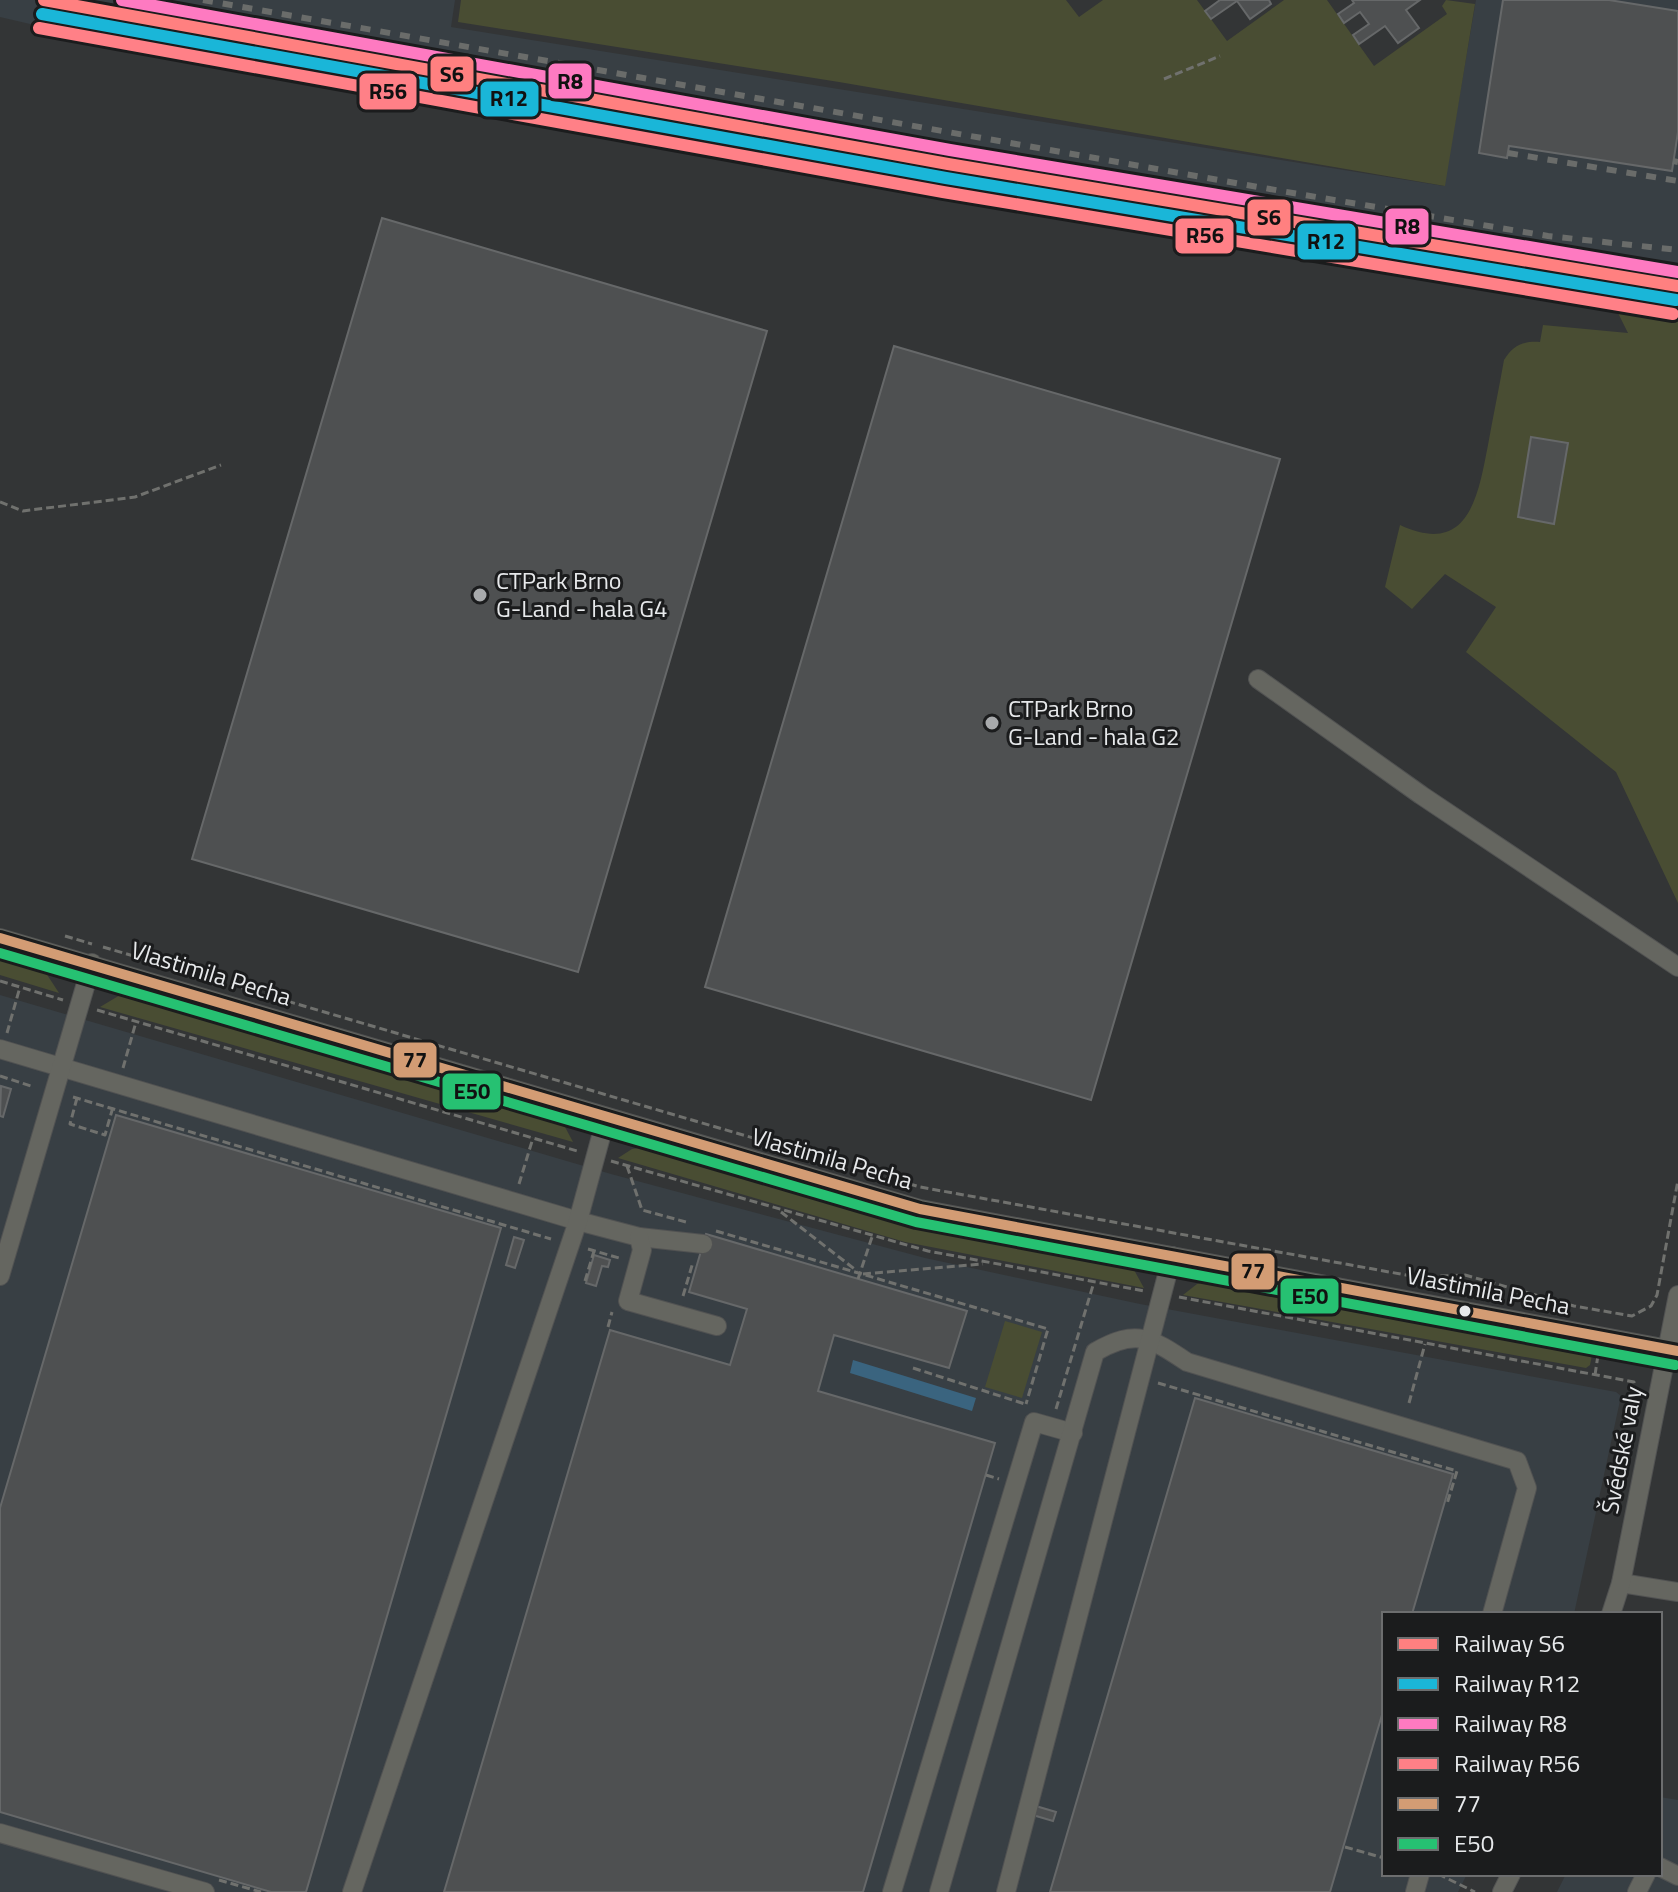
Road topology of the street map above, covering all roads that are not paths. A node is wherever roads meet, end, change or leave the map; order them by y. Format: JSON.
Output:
{"nodes":[{"id":1,"x":1258,"y":679,"type":"dead end"},
{"id":2,"x":0,"y":938,"type":"edge"},
{"id":3,"x":92,"y":963,"type":"junction"},
{"id":4,"x":1678,"y":967,"type":"edge"},
{"id":5,"x":2,"y":1044,"type":"edge"},
{"id":6,"x":62,"y":1066,"type":"junction"},
{"id":7,"x":606,"y":1118,"type":"junction"},
{"id":8,"x":578,"y":1221,"type":"junction"},
{"id":9,"x":639,"y":1229,"type":"junction"},
{"id":10,"x":701,"y":1243,"type":"road end"},
{"id":11,"x":1172,"y":1256,"type":"junction"},
{"id":12,"x":0,"y":1276,"type":"edge"},
{"id":13,"x":1678,"y":1295,"type":"edge"},
{"id":14,"x":717,"y":1326,"type":"dead end"},
{"id":15,"x":1151,"y":1338,"type":"junction"},
{"id":16,"x":1673,"y":1350,"type":"edge"},
{"id":17,"x":1073,"y":1433,"type":"junction"},
{"id":18,"x":1621,"y":1583,"type":"junction"},
{"id":19,"x":1678,"y":1592,"type":"edge"},
{"id":20,"x":1493,"y":1612,"type":"edge"},
{"id":21,"x":1612,"y":1612,"type":"edge"},
{"id":22,"x":0,"y":1833,"type":"edge"},
{"id":23,"x":205,"y":1892,"type":"edge"},
{"id":24,"x":352,"y":1892,"type":"edge"},
{"id":25,"x":892,"y":1892,"type":"edge"},
{"id":26,"x":939,"y":1892,"type":"edge"},
{"id":27,"x":1006,"y":1892,"type":"edge"}],
"edges":[{"from":1,"to":4,"type":"street"},
{"from":2,"to":3,"type":"street","name":"Vlastimila Pecha"},
{"from":3,"to":6,"type":"street"},
{"from":3,"to":7,"type":"street","name":"Vlastimila Pecha"},
{"from":5,"to":6,"type":"street"},
{"from":6,"to":8,"type":"street"},
{"from":6,"to":12,"type":"street"},
{"from":7,"to":8,"type":"street"},
{"from":7,"to":11,"type":"street","name":"Vlastimila Pecha"},
{"from":8,"to":9,"type":"street"},
{"from":8,"to":24,"type":"street"},
{"from":9,"to":10,"type":"street"},
{"from":9,"to":14,"type":"street"},
{"from":11,"to":15,"type":"street"},
{"from":11,"to":16,"type":"street","name":"Vlastimila Pecha"},
{"from":13,"to":16,"type":"street","name":"Švédské valy"},
{"from":15,"to":17,"type":"street"},
{"from":15,"to":20,"type":"street"},
{"from":15,"to":27,"type":"street"},
{"from":16,"to":18,"type":"street","name":"Švédské valy"},
{"from":17,"to":25,"type":"street"},
{"from":17,"to":26,"type":"street"},
{"from":18,"to":19,"type":"street"},
{"from":18,"to":21,"type":"street","name":"Švédské valy"},
{"from":22,"to":23,"type":"street"}]}
